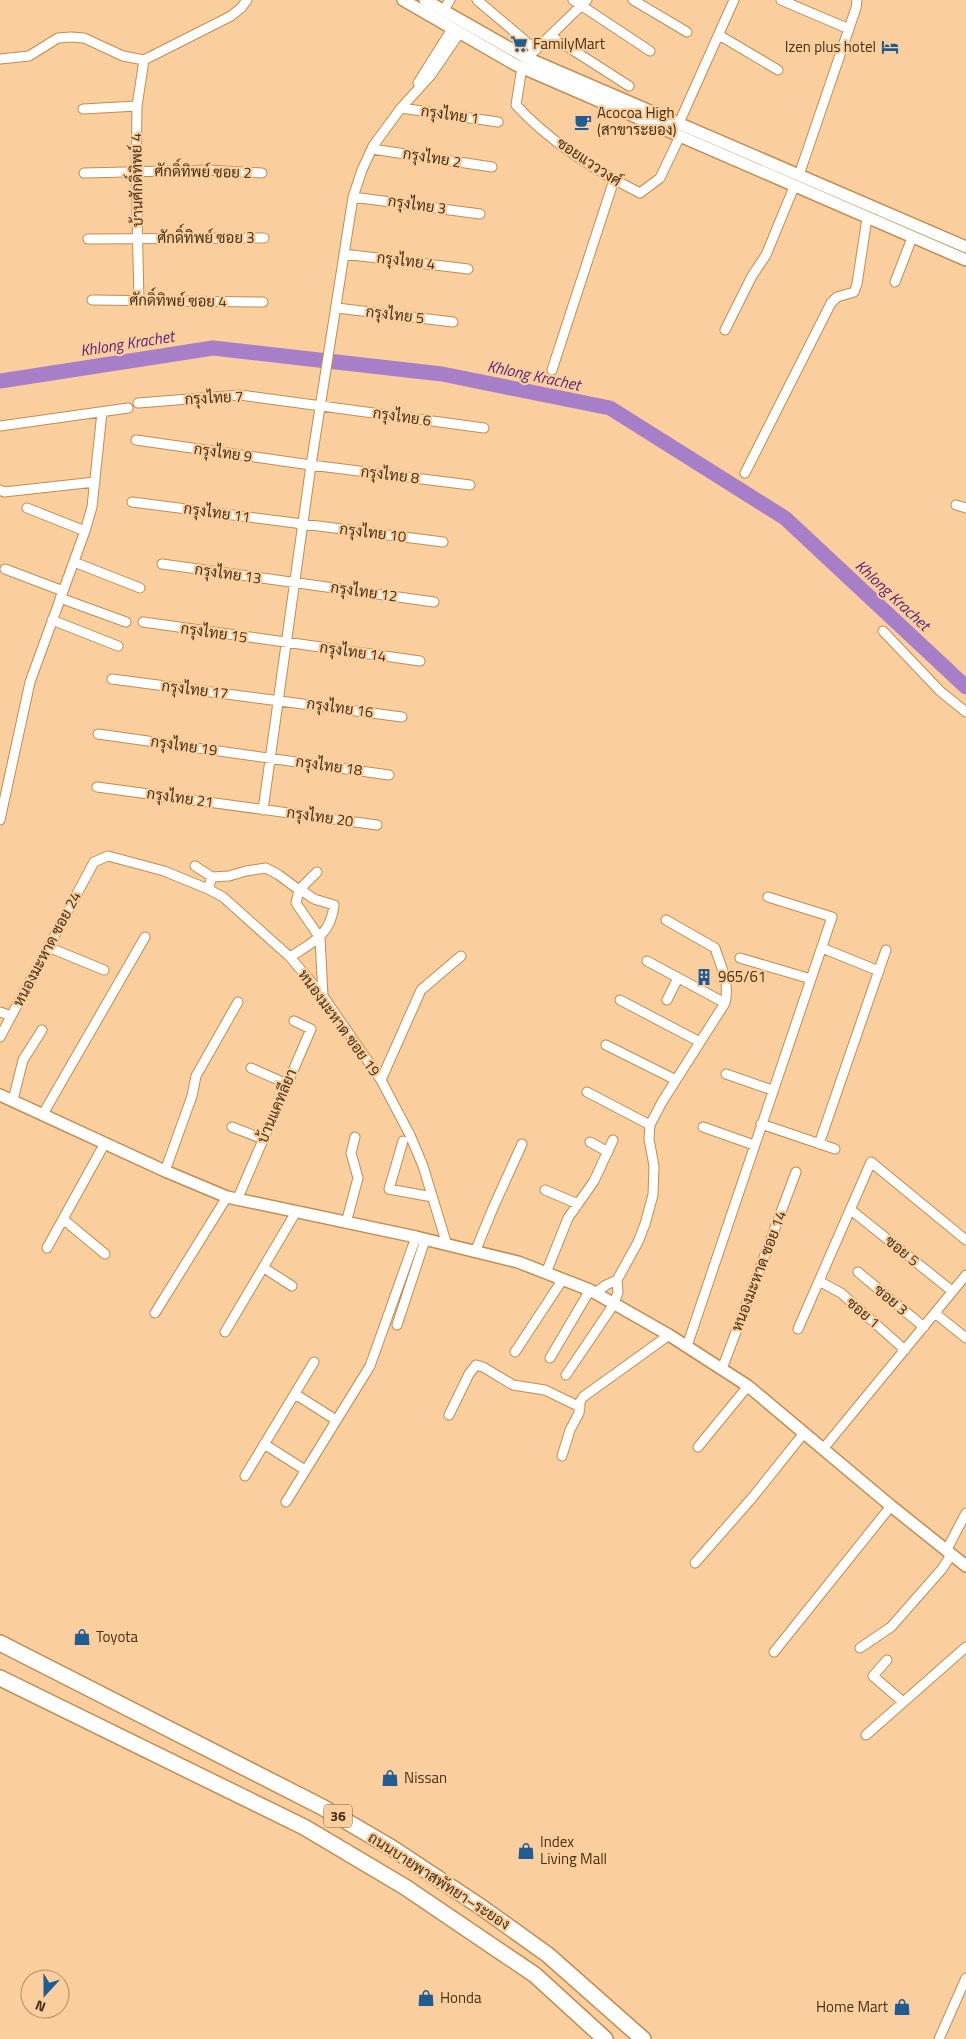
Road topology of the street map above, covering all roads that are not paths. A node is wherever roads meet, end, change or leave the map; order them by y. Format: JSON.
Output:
{"nodes":[{"id":1,"x":248,"y":0,"type":"edge"},
{"id":2,"x":403,"y":0,"type":"edge"},
{"id":3,"x":425,"y":0,"type":"edge"},
{"id":4,"x":450,"y":0,"type":"edge"},
{"id":5,"x":478,"y":0,"type":"edge"},
{"id":6,"x":573,"y":0,"type":"edge"},
{"id":7,"x":633,"y":0,"type":"edge"},
{"id":8,"x":734,"y":0,"type":"edge"},
{"id":9,"x":781,"y":0,"type":"edge"},
{"id":10,"x":857,"y":0,"type":"edge"},
{"id":11,"x":584,"y":3,"type":"edge"},
{"id":12,"x":443,"y":11,"type":"junction"},
{"id":13,"x":849,"y":28,"type":"junction"},
{"id":14,"x":456,"y":32,"type":"junction"},
{"id":15,"x":687,"y":32,"type":"dead end"},
{"id":16,"x":719,"y":34,"type":"junction"},
{"id":17,"x":550,"y":36,"type":"junction"},
{"id":18,"x":536,"y":50,"type":"junction"},
{"id":19,"x":650,"y":51,"type":"dead end"},
{"id":20,"x":0,"y":59,"type":"edge"},
{"id":21,"x":144,"y":60,"type":"junction"},
{"id":22,"x":524,"y":63,"type":"junction"},
{"id":23,"x":778,"y":70,"type":"dead end"},
{"id":24,"x":629,"y":86,"type":"dead end"},
{"id":25,"x":137,"y":106,"type":"junction"},
{"id":26,"x":402,"y":108,"type":"junction"},
{"id":27,"x":83,"y":109,"type":"dead end"},
{"id":28,"x":498,"y":122,"type":"dead end"},
{"id":29,"x":680,"y":123,"type":"junction"},
{"id":30,"x":680,"y":136,"type":"junction"},
{"id":31,"x":703,"y":140,"type":"junction"},
{"id":32,"x":372,"y":149,"type":"junction"},
{"id":33,"x":492,"y":167,"type":"dead end"},
{"id":34,"x":136,"y":171,"type":"junction"},
{"id":35,"x":84,"y":173,"type":"dead end"},
{"id":36,"x":262,"y":173,"type":"dead end"},
{"id":37,"x":799,"y":175,"type":"junction"},
{"id":38,"x":614,"y":180,"type":"junction"},
{"id":39,"x":794,"y":187,"type":"junction"},
{"id":40,"x":353,"y":197,"type":"junction"},
{"id":41,"x":480,"y":214,"type":"dead end"},
{"id":42,"x":867,"y":218,"type":"junction"},
{"id":43,"x":138,"y":238,"type":"junction"},
{"id":44,"x":264,"y":238,"type":"dead end"},
{"id":45,"x":912,"y":238,"type":"junction"},
{"id":46,"x":88,"y":240,"type":"dead end"},
{"id":47,"x":966,"y":247,"type":"edge"},
{"id":48,"x":344,"y":254,"type":"junction"},
{"id":49,"x":966,"y":260,"type":"edge"},
{"id":50,"x":468,"y":269,"type":"dead end"},
{"id":51,"x":895,"y":282,"type":"dead end"},
{"id":52,"x":92,"y":300,"type":"dead end"},
{"id":53,"x":139,"y":301,"type":"junction"},
{"id":54,"x":263,"y":302,"type":"dead end"},
{"id":55,"x":337,"y":308,"type":"junction"},
{"id":56,"x":453,"y":322,"type":"dead end"},
{"id":57,"x":725,"y":330,"type":"dead end"},
{"id":58,"x":552,"y":370,"type":"dead end"},
{"id":59,"x":138,"y":403,"type":"dead end"},
{"id":60,"x":320,"y":406,"type":"junction"},
{"id":61,"x":128,"y":408,"type":"dead end"},
{"id":62,"x":102,"y":412,"type":"junction"},
{"id":63,"x":0,"y":426,"type":"edge"},
{"id":64,"x":484,"y":428,"type":"dead end"},
{"id":65,"x":136,"y":440,"type":"dead end"},
{"id":66,"x":311,"y":465,"type":"junction"},
{"id":67,"x":745,"y":473,"type":"dead end"},
{"id":68,"x":95,"y":482,"type":"junction"},
{"id":69,"x":470,"y":485,"type":"dead end"},
{"id":70,"x":0,"y":490,"type":"edge"},
{"id":71,"x":132,"y":502,"type":"dead end"},
{"id":72,"x":956,"y":505,"type":"dead end"},
{"id":73,"x":27,"y":508,"type":"dead end"},
{"id":74,"x":966,"y":508,"type":"edge"},
{"id":75,"x":303,"y":524,"type":"junction"},
{"id":76,"x":85,"y":531,"type":"junction"},
{"id":77,"x":443,"y":542,"type":"dead end"},
{"id":78,"x":74,"y":562,"type":"junction"},
{"id":79,"x":162,"y":564,"type":"dead end"},
{"id":80,"x":5,"y":570,"type":"dead end"},
{"id":81,"x":295,"y":583,"type":"junction"},
{"id":82,"x":140,"y":588,"type":"dead end"},
{"id":83,"x":61,"y":594,"type":"junction"},
{"id":84,"x":434,"y":602,"type":"dead end"},
{"id":85,"x":52,"y":620,"type":"junction"},
{"id":86,"x":126,"y":622,"type":"dead end"},
{"id":87,"x":143,"y":622,"type":"dead end"},
{"id":88,"x":883,"y":631,"type":"dead end"},
{"id":89,"x":286,"y":643,"type":"junction"},
{"id":90,"x":118,"y":646,"type":"dead end"},
{"id":91,"x":420,"y":661,"type":"dead end"},
{"id":92,"x":112,"y":679,"type":"dead end"},
{"id":93,"x":278,"y":700,"type":"junction"},
{"id":94,"x":966,"y":712,"type":"edge"},
{"id":95,"x":402,"y":717,"type":"dead end"},
{"id":96,"x":98,"y":734,"type":"dead end"},
{"id":97,"x":269,"y":757,"type":"junction"},
{"id":98,"x":389,"y":774,"type":"dead end"},
{"id":99,"x":97,"y":787,"type":"dead end"},
{"id":100,"x":263,"y":810,"type":"junction"},
{"id":101,"x":0,"y":820,"type":"edge"},
{"id":102,"x":377,"y":825,"type":"dead end"},
{"id":103,"x":94,"y":862,"type":"joint"},
{"id":104,"x":195,"y":866,"type":"dead end"},
{"id":105,"x":318,"y":872,"type":"dead end"},
{"id":106,"x":212,"y":878,"type":"junction"},
{"id":107,"x":208,"y":889,"type":"junction"},
{"id":108,"x":299,"y":890,"type":"junction"},
{"id":109,"x":768,"y":897,"type":"dead end"},
{"id":110,"x":666,"y":920,"type":"dead end"},
{"id":111,"x":145,"y":937,"type":"dead end"},
{"id":112,"x":320,"y":938,"type":"junction"},
{"id":113,"x":48,"y":947,"type":"junction"},
{"id":114,"x":822,"y":948,"type":"junction"},
{"id":115,"x":886,"y":950,"type":"dead end"},
{"id":116,"x":461,"y":956,"type":"dead end"},
{"id":117,"x":290,"y":957,"type":"junction"},
{"id":118,"x":740,"y":958,"type":"dead end"},
{"id":119,"x":647,"y":961,"type":"dead end"},
{"id":120,"x":104,"y":970,"type":"dead end"},
{"id":121,"x":879,"y":970,"type":"junction"},
{"id":122,"x":678,"y":978,"type":"junction"},
{"id":123,"x":811,"y":979,"type":"junction"},
{"id":124,"x":324,"y":996,"type":"junction"},
{"id":125,"x":620,"y":1000,"type":"dead end"},
{"id":126,"x":667,"y":1000,"type":"dead end"},
{"id":127,"x":238,"y":1002,"type":"dead end"},
{"id":128,"x":724,"y":1003,"type":"junction"},
{"id":129,"x":0,"y":1012,"type":"edge"},
{"id":130,"x":11,"y":1016,"type":"junction"},
{"id":131,"x":294,"y":1021,"type":"dead end"},
{"id":132,"x":42,"y":1030,"type":"dead end"},
{"id":133,"x":0,"y":1037,"type":"edge"},
{"id":134,"x":700,"y":1042,"type":"junction"},
{"id":135,"x":606,"y":1045,"type":"dead end"},
{"id":136,"x":252,"y":1068,"type":"dead end"},
{"id":137,"x":726,"y":1074,"type":"dead end"},
{"id":138,"x":381,"y":1080,"type":"junction"},
{"id":139,"x":676,"y":1080,"type":"junction"},
{"id":140,"x":287,"y":1084,"type":"junction"},
{"id":141,"x":772,"y":1090,"type":"junction"},
{"id":142,"x":587,"y":1092,"type":"dead end"},
{"id":143,"x":0,"y":1095,"type":"edge"},
{"id":144,"x":13,"y":1100,"type":"junction"},
{"id":145,"x":42,"y":1114,"type":"junction"},
{"id":146,"x":761,"y":1124,"type":"junction"},
{"id":147,"x":650,"y":1125,"type":"junction"},
{"id":148,"x":232,"y":1127,"type":"dead end"},
{"id":149,"x":703,"y":1127,"type":"dead end"},
{"id":150,"x":355,"y":1137,"type":"dead end"},
{"id":151,"x":263,"y":1139,"type":"junction"},
{"id":152,"x":613,"y":1140,"type":"dead end"},
{"id":153,"x":403,"y":1141,"type":"dead end"},
{"id":154,"x":590,"y":1142,"type":"dead end"},
{"id":155,"x":105,"y":1143,"type":"junction"},
{"id":156,"x":522,"y":1144,"type":"dead end"},
{"id":157,"x":819,"y":1144,"type":"junction"},
{"id":158,"x":754,"y":1145,"type":"junction"},
{"id":159,"x":834,"y":1149,"type":"dead end"},
{"id":160,"x":608,"y":1152,"type":"junction"},
{"id":161,"x":164,"y":1171,"type":"junction"},
{"id":162,"x":796,"y":1172,"type":"dead end"},
{"id":163,"x":545,"y":1190,"type":"dead end"},
{"id":164,"x":432,"y":1197,"type":"junction"},
{"id":165,"x":232,"y":1198,"type":"junction"},
{"id":166,"x":578,"y":1204,"type":"junction"},
{"id":167,"x":851,"y":1210,"type":"junction"},
{"id":168,"x":296,"y":1212,"type":"junction"},
{"id":169,"x":63,"y":1220,"type":"junction"},
{"id":170,"x":346,"y":1223,"type":"junction"},
{"id":171,"x":420,"y":1239,"type":"junction"},
{"id":172,"x":966,"y":1240,"type":"edge"},
{"id":173,"x":447,"y":1245,"type":"junction"},
{"id":174,"x":47,"y":1248,"type":"dead end"},
{"id":175,"x":475,"y":1252,"type":"junction"},
{"id":176,"x":105,"y":1254,"type":"dead end"},
{"id":177,"x":264,"y":1268,"type":"junction"},
{"id":178,"x":546,"y":1272,"type":"junction"},
{"id":179,"x":858,"y":1272,"type":"dead end"},
{"id":180,"x":563,"y":1279,"type":"junction"},
{"id":181,"x":617,"y":1280,"type":"junction"},
{"id":182,"x":964,"y":1280,"type":"edge"},
{"id":183,"x":819,"y":1281,"type":"junction"},
{"id":184,"x":292,"y":1286,"type":"dead end"},
{"id":185,"x":592,"y":1291,"type":"junction"},
{"id":186,"x":952,"y":1291,"type":"junction"},
{"id":187,"x":614,"y":1304,"type":"junction"},
{"id":188,"x":155,"y":1313,"type":"dead end"},
{"id":189,"x":936,"y":1314,"type":"junction"},
{"id":190,"x":397,"y":1325,"type":"dead end"},
{"id":191,"x":924,"y":1327,"type":"junction"},
{"id":192,"x":798,"y":1329,"type":"dead end"},
{"id":193,"x":225,"y":1332,"type":"dead end"},
{"id":194,"x":669,"y":1335,"type":"junction"},
{"id":195,"x":966,"y":1338,"type":"edge"},
{"id":196,"x":687,"y":1346,"type":"junction"},
{"id":197,"x":905,"y":1350,"type":"junction"},
{"id":198,"x":515,"y":1352,"type":"dead end"},
{"id":199,"x":550,"y":1358,"type":"dead end"},
{"id":200,"x":314,"y":1362,"type":"dead end"},
{"id":201,"x":722,"y":1369,"type":"junction"},
{"id":202,"x":566,"y":1375,"type":"dead end"},
{"id":203,"x":748,"y":1386,"type":"junction"},
{"id":204,"x":295,"y":1394,"type":"junction"},
{"id":205,"x":580,"y":1406,"type":"junction"},
{"id":206,"x":449,"y":1414,"type":"dead end"},
{"id":207,"x":336,"y":1420,"type":"junction"},
{"id":208,"x":804,"y":1433,"type":"junction"},
{"id":209,"x":264,"y":1444,"type":"junction"},
{"id":210,"x":698,"y":1447,"type":"dead end"},
{"id":211,"x":823,"y":1449,"type":"junction"},
{"id":212,"x":562,"y":1456,"type":"dead end"},
{"id":213,"x":305,"y":1470,"type":"junction"},
{"id":214,"x":245,"y":1476,"type":"dead end"},
{"id":215,"x":286,"y":1502,"type":"dead end"},
{"id":216,"x":891,"y":1506,"type":"junction"},
{"id":217,"x":966,"y":1513,"type":"edge"},
{"id":218,"x":949,"y":1553,"type":"junction"},
{"id":219,"x":695,"y":1563,"type":"dead end"},
{"id":220,"x":966,"y":1566,"type":"edge"},
{"id":221,"x":0,"y":1643,"type":"edge"},
{"id":222,"x":966,"y":1646,"type":"edge"},
{"id":223,"x":860,"y":1648,"type":"dead end"},
{"id":224,"x":774,"y":1652,"type":"dead end"},
{"id":225,"x":886,"y":1660,"type":"dead end"},
{"id":226,"x":0,"y":1678,"type":"edge"},
{"id":227,"x":903,"y":1702,"type":"junction"},
{"id":228,"x":866,"y":1734,"type":"dead end"},
{"id":229,"x":966,"y":1978,"type":"edge"},
{"id":230,"x":605,"y":2039,"type":"edge"},
{"id":231,"x":643,"y":2039,"type":"edge"},
{"id":232,"x":939,"y":2039,"type":"edge"}],
"edges":[{"from":1,"to":21,"type":"street"},
{"from":2,"to":14,"type":"street"},
{"from":3,"to":12,"type":"street"},
{"from":4,"to":12,"type":"street"},
{"from":5,"to":18,"type":"street"},
{"from":6,"to":11,"type":"street"},
{"from":7,"to":15,"type":"street"},
{"from":8,"to":16,"type":"street"},
{"from":9,"to":13,"type":"street"},
{"from":10,"to":13,"type":"street"},
{"from":11,"to":17,"type":"street"},
{"from":11,"to":19,"type":"street"},
{"from":12,"to":22,"type":"street"},
{"from":13,"to":37,"type":"street"},
{"from":14,"to":22,"type":"street"},
{"from":14,"to":26,"type":"street"},
{"from":16,"to":23,"type":"street"},
{"from":16,"to":29,"type":"street"},
{"from":17,"to":18,"type":"street"},
{"from":17,"to":24,"type":"street"},
{"from":18,"to":22,"type":"street"},
{"from":20,"to":21,"type":"street"},
{"from":21,"to":25,"type":"street","name":"บ้านศักดิ์ทิพย์ 4"},
{"from":22,"to":29,"type":"street"},
{"from":22,"to":30,"type":"street"},
{"from":22,"to":38,"type":"street","name":"ซอยแวววงศ์"},
{"from":25,"to":27,"type":"street"},
{"from":25,"to":34,"type":"street","name":"บ้านศักดิ์ทิพย์ 4"},
{"from":26,"to":28,"type":"street","name":"กรุงไทย 1"},
{"from":26,"to":32,"type":"street"},
{"from":29,"to":31,"type":"street"},
{"from":30,"to":31,"type":"street"},
{"from":30,"to":38,"type":"street","name":"ซอยแวววงศ์"},
{"from":31,"to":37,"type":"street"},
{"from":31,"to":39,"type":"street"},
{"from":32,"to":33,"type":"street","name":"กรุงไทย 2"},
{"from":32,"to":40,"type":"street"},
{"from":34,"to":35,"type":"street","name":"ศักดิ์ทิพย์ ซอย 2"},
{"from":34,"to":36,"type":"street","name":"ศักดิ์ทิพย์ ซอย 2"},
{"from":34,"to":43,"type":"street","name":"บ้านศักดิ์ทิพย์ 4"},
{"from":37,"to":47,"type":"street"},
{"from":38,"to":58,"type":"street"},
{"from":39,"to":42,"type":"street"},
{"from":39,"to":57,"type":"street"},
{"from":40,"to":41,"type":"street","name":"กรุงไทย 3"},
{"from":40,"to":48,"type":"street"},
{"from":42,"to":45,"type":"street"},
{"from":42,"to":67,"type":"street"},
{"from":43,"to":44,"type":"street","name":"ศักดิ์ทิพย์ ซอย 3"},
{"from":43,"to":46,"type":"street","name":"ศักดิ์ทิพย์ ซอย 3"},
{"from":43,"to":53,"type":"street","name":"บ้านศักดิ์ทิพย์ 4"},
{"from":45,"to":49,"type":"street"},
{"from":45,"to":51,"type":"street"},
{"from":48,"to":50,"type":"street","name":"กรุงไทย 4"},
{"from":48,"to":55,"type":"street"},
{"from":52,"to":53,"type":"street","name":"ศักดิ์ทิพย์ ซอย 4"},
{"from":53,"to":54,"type":"street","name":"ศักดิ์ทิพย์ ซอย 4"},
{"from":55,"to":56,"type":"street","name":"กรุงไทย 5"},
{"from":55,"to":60,"type":"street"},
{"from":59,"to":60,"type":"street","name":"กรุงไทย 7"},
{"from":60,"to":64,"type":"street","name":"กรุงไทย 6"},
{"from":60,"to":66,"type":"street"},
{"from":61,"to":62,"type":"street"},
{"from":62,"to":63,"type":"street"},
{"from":62,"to":68,"type":"street"},
{"from":65,"to":66,"type":"street","name":"กรุงไทย 9"},
{"from":66,"to":69,"type":"street","name":"กรุงไทย 8"},
{"from":66,"to":75,"type":"street"},
{"from":68,"to":70,"type":"street"},
{"from":68,"to":76,"type":"street"},
{"from":71,"to":75,"type":"street","name":"กรุงไทย 11"},
{"from":72,"to":74,"type":"street"},
{"from":73,"to":76,"type":"street"},
{"from":75,"to":77,"type":"street","name":"กรุงไทย 10"},
{"from":75,"to":81,"type":"street"},
{"from":76,"to":78,"type":"street"},
{"from":78,"to":82,"type":"street"},
{"from":78,"to":83,"type":"street"},
{"from":79,"to":81,"type":"street","name":"กรุงไทย 13"},
{"from":80,"to":83,"type":"street"},
{"from":81,"to":84,"type":"street","name":"กรุงไทย 12"},
{"from":81,"to":89,"type":"street"},
{"from":83,"to":85,"type":"street"},
{"from":83,"to":86,"type":"street"},
{"from":85,"to":90,"type":"street"},
{"from":85,"to":101,"type":"street"},
{"from":87,"to":89,"type":"street","name":"กรุงไทย 15"},
{"from":88,"to":94,"type":"street"},
{"from":89,"to":91,"type":"street","name":"กรุงไทย 14"},
{"from":89,"to":93,"type":"street"},
{"from":92,"to":93,"type":"street","name":"กรุงไทย 17"},
{"from":93,"to":95,"type":"street","name":"กรุงไทย 16"},
{"from":93,"to":97,"type":"street"},
{"from":96,"to":97,"type":"street","name":"กรุงไทย 19"},
{"from":97,"to":98,"type":"street","name":"กรุงไทย 18"},
{"from":97,"to":100,"type":"street"},
{"from":99,"to":100,"type":"street","name":"กรุงไทย 21"},
{"from":100,"to":102,"type":"street","name":"กรุงไทย 20"},
{"from":103,"to":107,"type":"street","name":"หนองมะหาด ซอย 19"},
{"from":103,"to":113,"type":"street","name":"หนองมะหาด ซอย 24"},
{"from":104,"to":106,"type":"street"},
{"from":105,"to":108,"type":"street"},
{"from":106,"to":107,"type":"street"},
{"from":106,"to":108,"type":"street"},
{"from":107,"to":117,"type":"street","name":"หนองมะหาด ซอย 19"},
{"from":108,"to":112,"type":"street"},
{"from":108,"to":112,"type":"street"},
{"from":109,"to":114,"type":"street"},
{"from":110,"to":128,"type":"street"},
{"from":111,"to":145,"type":"street"},
{"from":112,"to":117,"type":"street"},
{"from":112,"to":124,"type":"street"},
{"from":113,"to":120,"type":"street"},
{"from":113,"to":130,"type":"street","name":"หนองมะหาด ซอย 24"},
{"from":114,"to":121,"type":"street"},
{"from":114,"to":123,"type":"street"},
{"from":115,"to":121,"type":"street"},
{"from":116,"to":138,"type":"street"},
{"from":117,"to":124,"type":"street","name":"หนองมะหาด ซอย 19"},
{"from":118,"to":123,"type":"street"},
{"from":119,"to":122,"type":"street"},
{"from":121,"to":157,"type":"street"},
{"from":122,"to":126,"type":"street"},
{"from":122,"to":128,"type":"street"},
{"from":123,"to":141,"type":"street"},
{"from":124,"to":138,"type":"street","name":"หนองมะหาด ซอย 19"},
{"from":125,"to":134,"type":"street"},
{"from":127,"to":161,"type":"street"},
{"from":128,"to":134,"type":"street"},
{"from":129,"to":130,"type":"street"},
{"from":130,"to":133,"type":"street","name":"หนองมะหาด ซอย 24"},
{"from":131,"to":140,"type":"street","name":"บ้านแคทลียา"},
{"from":132,"to":144,"type":"street"},
{"from":134,"to":139,"type":"street"},
{"from":135,"to":139,"type":"street"},
{"from":136,"to":140,"type":"street"},
{"from":137,"to":141,"type":"street"},
{"from":138,"to":164,"type":"street","name":"หนองมะหาด ซอย 19"},
{"from":139,"to":147,"type":"street"},
{"from":140,"to":151,"type":"street","name":"บ้านแคทลียา"},
{"from":141,"to":146,"type":"street"},
{"from":142,"to":147,"type":"street"},
{"from":143,"to":144,"type":"street"},
{"from":144,"to":145,"type":"street"},
{"from":145,"to":155,"type":"street"},
{"from":146,"to":157,"type":"street"},
{"from":146,"to":158,"type":"street"},
{"from":147,"to":181,"type":"street"},
{"from":148,"to":151,"type":"street"},
{"from":149,"to":158,"type":"street"},
{"from":150,"to":170,"type":"street"},
{"from":151,"to":165,"type":"street","name":"บ้านแคทลียา"},
{"from":152,"to":160,"type":"street"},
{"from":153,"to":164,"type":"street"},
{"from":154,"to":160,"type":"street"},
{"from":155,"to":161,"type":"street"},
{"from":155,"to":169,"type":"street"},
{"from":156,"to":175,"type":"street"},
{"from":157,"to":159,"type":"street"},
{"from":158,"to":196,"type":"street"},
{"from":160,"to":166,"type":"street"},
{"from":161,"to":165,"type":"street"},
{"from":162,"to":201,"type":"street","name":"หนองมะหาด ซอย 14"},
{"from":163,"to":166,"type":"street"},
{"from":164,"to":173,"type":"street","name":"หนองมะหาด ซอย 19"},
{"from":165,"to":168,"type":"street"},
{"from":165,"to":188,"type":"street","name":"บ้านแคทลียา"},
{"from":166,"to":178,"type":"street"},
{"from":167,"to":172,"type":"street"},
{"from":167,"to":183,"type":"street"},
{"from":167,"to":186,"type":"street","name":"ซอย 5"},
{"from":168,"to":170,"type":"street"},
{"from":168,"to":177,"type":"street"},
{"from":169,"to":174,"type":"street"},
{"from":169,"to":176,"type":"street"},
{"from":170,"to":171,"type":"street"},
{"from":171,"to":173,"type":"street"},
{"from":171,"to":190,"type":"street"},
{"from":171,"to":207,"type":"street"},
{"from":173,"to":175,"type":"street"},
{"from":175,"to":178,"type":"street"},
{"from":177,"to":184,"type":"street"},
{"from":177,"to":193,"type":"street"},
{"from":178,"to":180,"type":"street"},
{"from":179,"to":191,"type":"street","name":"ซอย 3"},
{"from":180,"to":185,"type":"street"},
{"from":180,"to":198,"type":"street"},
{"from":181,"to":185,"type":"street"},
{"from":181,"to":187,"type":"street"},
{"from":182,"to":186,"type":"street"},
{"from":183,"to":192,"type":"street"},
{"from":183,"to":197,"type":"street","name":"ซอย 1"},
{"from":185,"to":187,"type":"street"},
{"from":185,"to":199,"type":"street"},
{"from":186,"to":189,"type":"street"},
{"from":187,"to":194,"type":"street"},
{"from":187,"to":202,"type":"street"},
{"from":189,"to":191,"type":"street"},
{"from":189,"to":195,"type":"street"},
{"from":191,"to":197,"type":"street"},
{"from":194,"to":196,"type":"street"},
{"from":194,"to":205,"type":"street"},
{"from":196,"to":201,"type":"street"},
{"from":197,"to":211,"type":"street"},
{"from":200,"to":204,"type":"street"},
{"from":201,"to":203,"type":"street"},
{"from":203,"to":208,"type":"street"},
{"from":203,"to":210,"type":"street"},
{"from":204,"to":207,"type":"street"},
{"from":204,"to":209,"type":"street"},
{"from":205,"to":206,"type":"street"},
{"from":205,"to":212,"type":"street"},
{"from":207,"to":213,"type":"street"},
{"from":208,"to":211,"type":"street"},
{"from":208,"to":219,"type":"street"},
{"from":209,"to":213,"type":"street"},
{"from":209,"to":214,"type":"street"},
{"from":211,"to":216,"type":"street"},
{"from":213,"to":215,"type":"street"},
{"from":216,"to":218,"type":"street"},
{"from":216,"to":224,"type":"street"},
{"from":217,"to":218,"type":"street"},
{"from":218,"to":220,"type":"street"},
{"from":218,"to":223,"type":"street"},
{"from":221,"to":231,"type":"highway","name":"ถนนบายพาสพัทยา–ระยอง","number":"36"},
{"from":222,"to":227,"type":"street"},
{"from":225,"to":227,"type":"street"},
{"from":226,"to":230,"type":"highway","name":"ถนนบายพาสพัทยา–ระยอง","number":"36"},
{"from":227,"to":228,"type":"street"},
{"from":229,"to":232,"type":"street"}]}
